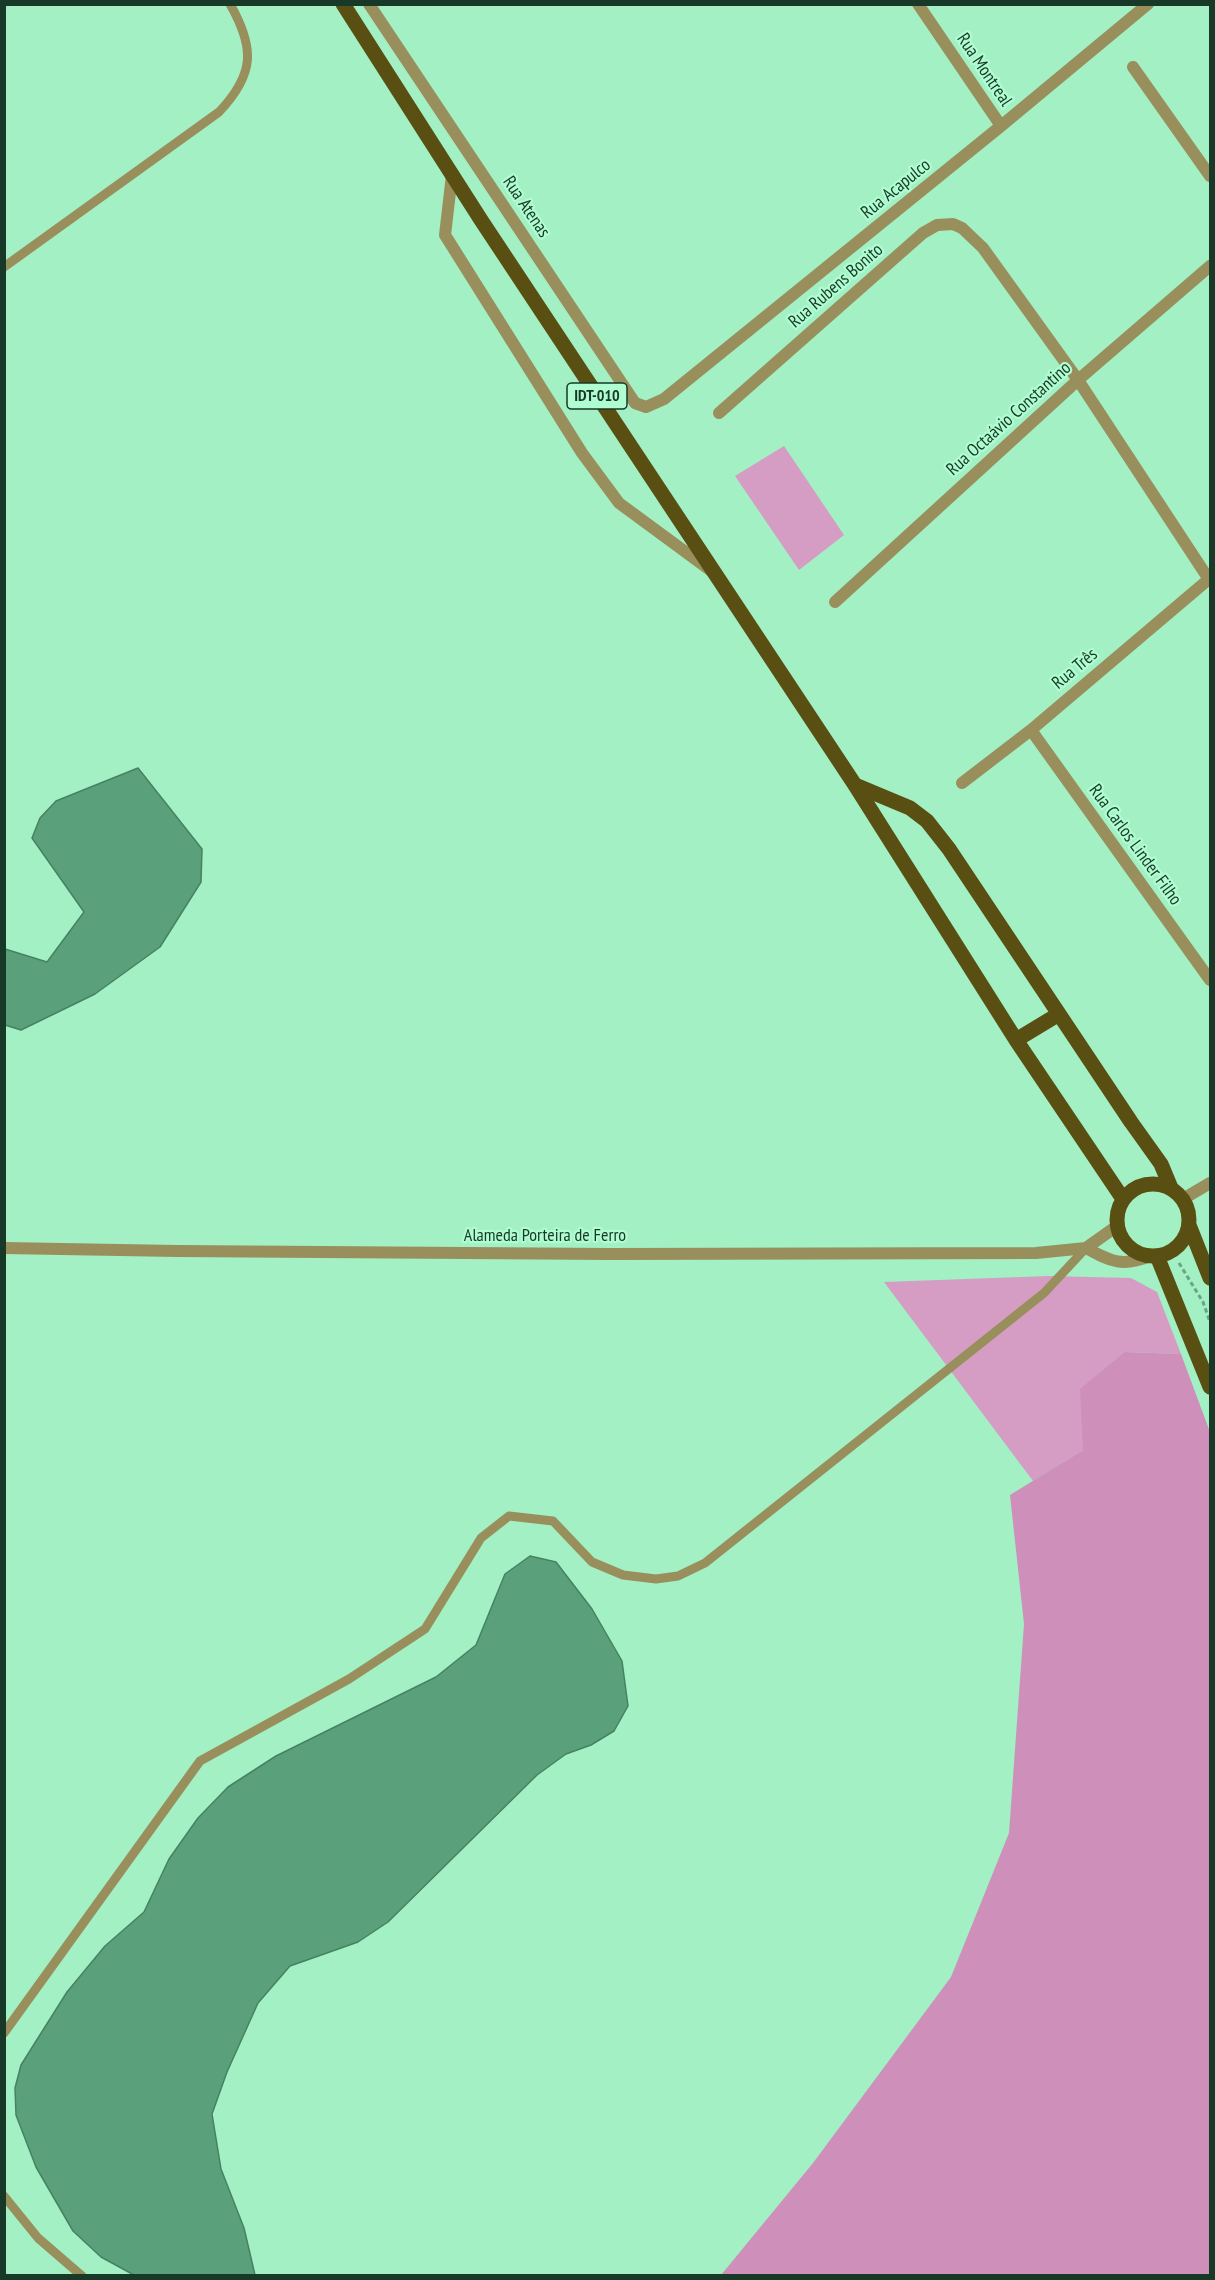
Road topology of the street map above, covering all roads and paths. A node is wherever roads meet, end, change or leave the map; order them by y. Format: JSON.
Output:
{"nodes":[{"id":1,"x":230,"y":4,"type":"edge"},
{"id":2,"x":343,"y":4,"type":"edge"},
{"id":3,"x":369,"y":4,"type":"edge"},
{"id":4,"x":918,"y":4,"type":"edge"},
{"id":5,"x":1148,"y":4,"type":"edge"},
{"id":6,"x":1133,"y":67,"type":"dead end"},
{"id":7,"x":1001,"y":126,"type":"junction"},
{"id":8,"x":452,"y":175,"type":"junction"},
{"id":9,"x":1210,"y":176,"type":"edge"},
{"id":10,"x":1210,"y":266,"type":"edge"},
{"id":11,"x":4,"y":267,"type":"edge"},
{"id":12,"x":1078,"y":380,"type":"junction"},
{"id":13,"x":664,"y":399,"type":"joint"},
{"id":14,"x":719,"y":413,"type":"dead end"},
{"id":15,"x":714,"y":573,"type":"junction"},
{"id":16,"x":1210,"y":580,"type":"edge"},
{"id":17,"x":835,"y":602,"type":"dead end"},
{"id":18,"x":1031,"y":730,"type":"junction"},
{"id":19,"x":963,"y":783,"type":"dead end"},
{"id":20,"x":855,"y":785,"type":"junction"},
{"id":21,"x":1210,"y":980,"type":"edge"},
{"id":22,"x":1059,"y":1014,"type":"junction"},
{"id":23,"x":1016,"y":1040,"type":"junction"},
{"id":24,"x":1210,"y":1183,"type":"edge"},
{"id":25,"x":1171,"y":1188,"type":"junction"},
{"id":26,"x":1123,"y":1199,"type":"junction"},
{"id":27,"x":1183,"y":1200,"type":"junction"},
{"id":28,"x":1189,"y":1225,"type":"junction"},
{"id":29,"x":1118,"y":1226,"type":"junction"},
{"id":30,"x":4,"y":1248,"type":"edge"},
{"id":31,"x":1086,"y":1248,"type":"junction"},
{"id":32,"x":1172,"y":1251,"type":"junction"},
{"id":33,"x":1154,"y":1256,"type":"junction"},
{"id":34,"x":1210,"y":1278,"type":"edge"},
{"id":35,"x":1210,"y":1322,"type":"edge"},
{"id":36,"x":1210,"y":1387,"type":"edge"},
{"id":37,"x":4,"y":2034,"type":"edge"},
{"id":38,"x":4,"y":2196,"type":"edge"},
{"id":39,"x":82,"y":2276,"type":"edge"}],
"edges":[{"from":1,"to":11,"type":"lane"},
{"from":2,"to":8,"type":"main road","number":"IDT-010"},
{"from":3,"to":13,"type":"street","name":"Rua Atenas"},
{"from":4,"to":7,"type":"street","name":"Rua Montreal"},
{"from":5,"to":7,"type":"street","name":"Rua Acapulco"},
{"from":6,"to":9,"type":"street"},
{"from":7,"to":13,"type":"street","name":"Rua Acapulco"},
{"from":8,"to":15,"type":"main road","number":"IDT-010"},
{"from":8,"to":15,"type":"street"},
{"from":10,"to":12,"type":"street","name":"Rua Octaávio Constantino"},
{"from":12,"to":14,"type":"street","name":"Rua Rubens Bonito"},
{"from":12,"to":16,"type":"street"},
{"from":12,"to":17,"type":"street","name":"Rua Octaávio Constantino"},
{"from":15,"to":20,"type":"main road","number":"IDT-010"},
{"from":16,"to":18,"type":"street","name":"Rua Três"},
{"from":18,"to":19,"type":"street","name":"Rua Três"},
{"from":18,"to":21,"type":"street","name":"Rua Carlos Linder Filho"},
{"from":20,"to":22,"type":"main road"},
{"from":20,"to":23,"type":"main road"},
{"from":22,"to":23,"type":"main road"},
{"from":22,"to":25,"type":"main road"},
{"from":23,"to":26,"type":"main road"},
{"from":24,"to":27,"type":"street"},
{"from":25,"to":26,"type":"main road"},
{"from":25,"to":27,"type":"main road"},
{"from":26,"to":29,"type":"main road"},
{"from":27,"to":28,"type":"main road"},
{"from":28,"to":32,"type":"main road"},
{"from":28,"to":34,"type":"main road"},
{"from":29,"to":31,"type":"street","name":"Alameda Porteira de Ferro"},
{"from":29,"to":33,"type":"main road"},
{"from":30,"to":31,"type":"street","name":"Alameda Porteira de Ferro"},
{"from":31,"to":33,"type":"street"},
{"from":31,"to":37,"type":"lane"},
{"from":32,"to":33,"type":"main road"},
{"from":32,"to":35,"type":"path"},
{"from":33,"to":36,"type":"main road"},
{"from":38,"to":39,"type":"lane"}]}
